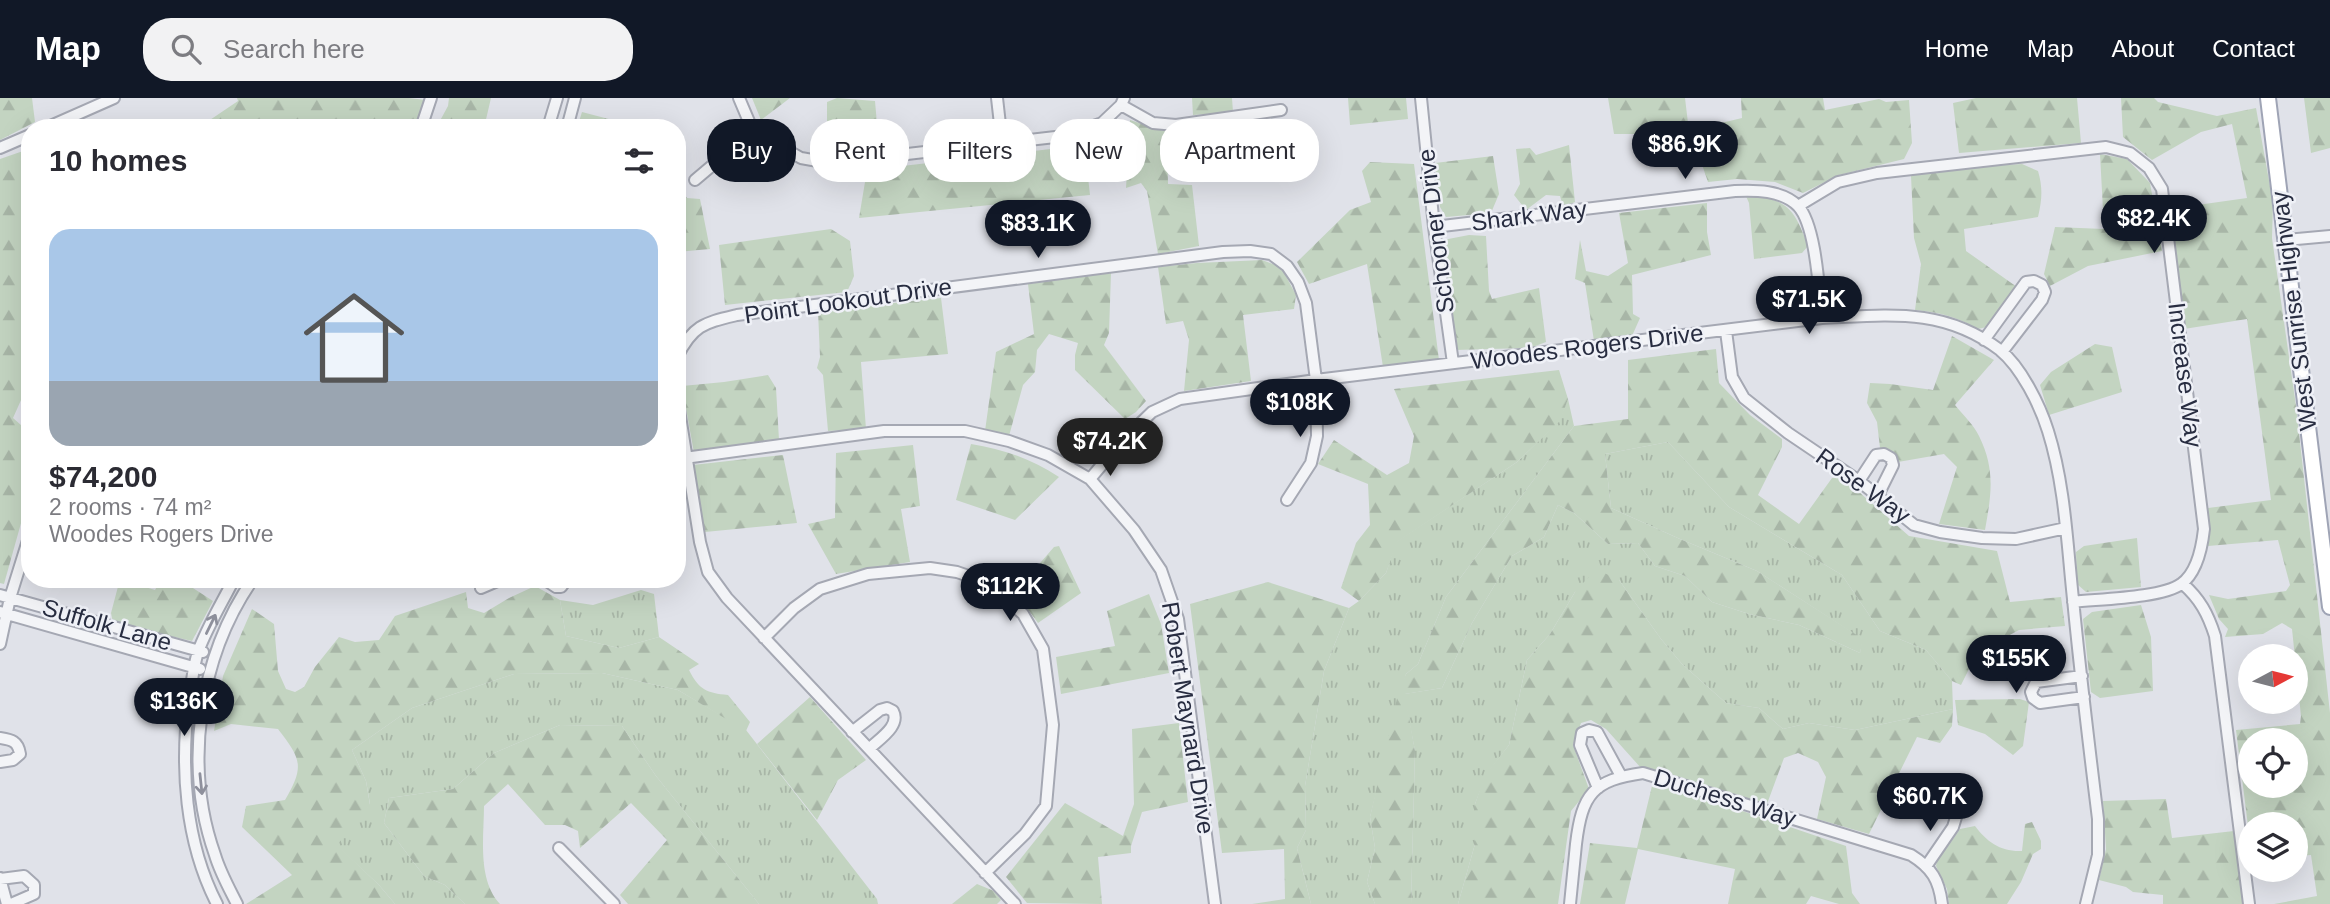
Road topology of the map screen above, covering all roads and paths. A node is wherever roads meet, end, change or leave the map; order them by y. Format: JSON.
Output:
{"nodes":[{"id":1,"x":114,"y":98,"type":"edge"},
{"id":2,"x":430,"y":98,"type":"edge"},
{"id":3,"x":557,"y":98,"type":"edge"},
{"id":4,"x":575,"y":98,"type":"edge"},
{"id":5,"x":739,"y":98,"type":"edge"},
{"id":6,"x":997,"y":98,"type":"edge"},
{"id":7,"x":1421,"y":98,"type":"edge"},
{"id":8,"x":2268,"y":98,"type":"edge"},
{"id":9,"x":1122,"y":101,"type":"edge"},
{"id":10,"x":1281,"y":110,"type":"dead end"},
{"id":11,"x":66,"y":119,"type":"edge"},
{"id":12,"x":424,"y":119,"type":"edge"},
{"id":13,"x":551,"y":119,"type":"edge"},
{"id":14,"x":569,"y":119,"type":"edge"},
{"id":15,"x":748,"y":119,"type":"edge"},
{"id":16,"x":999,"y":119,"type":"edge"},
{"id":17,"x":21,"y":139,"type":"edge"},
{"id":18,"x":1036,"y":139,"type":"edge"},
{"id":19,"x":0,"y":148,"type":"edge"},
{"id":20,"x":923,"y":152,"type":"edge"},
{"id":21,"x":796,"y":155,"type":"edge"},
{"id":22,"x":707,"y":170,"type":"edge"},
{"id":23,"x":695,"y":180,"type":"dead end"},
{"id":24,"x":1798,"y":206,"type":"junction"},
{"id":25,"x":1434,"y":227,"type":"junction"},
{"id":26,"x":2330,"y":236,"type":"edge"},
{"id":27,"x":2285,"y":240,"type":"junction"},
{"id":28,"x":1822,"y":318,"type":"junction"},
{"id":29,"x":1726,"y":331,"type":"junction"},
{"id":30,"x":686,"y":339,"type":"edge"},
{"id":31,"x":1984,"y":340,"type":"junction"},
{"id":32,"x":2002,"y":352,"type":"junction"},
{"id":33,"x":1453,"y":363,"type":"junction"},
{"id":34,"x":1316,"y":380,"type":"junction"},
{"id":35,"x":686,"y":458,"type":"edge"},
{"id":36,"x":686,"y":477,"type":"edge"},
{"id":37,"x":1090,"y":479,"type":"junction"},
{"id":38,"x":1859,"y":481,"type":"junction"},
{"id":39,"x":1878,"y":495,"type":"junction"},
{"id":40,"x":1287,"y":500,"type":"dead end"},
{"id":41,"x":2066,"y":528,"type":"junction"},
{"id":42,"x":21,"y":556,"type":"edge"},
{"id":43,"x":2183,"y":584,"type":"junction"},
{"id":44,"x":230,"y":588,"type":"edge"},
{"id":45,"x":248,"y":588,"type":"edge"},
{"id":46,"x":5,"y":596,"type":"edge"},
{"id":47,"x":2073,"y":602,"type":"junction"},
{"id":48,"x":2330,"y":607,"type":"edge"},
{"id":49,"x":3,"y":613,"type":"edge"},
{"id":50,"x":764,"y":638,"type":"junction"},
{"id":51,"x":0,"y":644,"type":"edge"},
{"id":52,"x":199,"y":650,"type":"junction"},
{"id":53,"x":215,"y":655,"type":"junction"},
{"id":54,"x":194,"y":667,"type":"junction"},
{"id":55,"x":210,"y":672,"type":"junction"},
{"id":56,"x":2082,"y":676,"type":"junction"},
{"id":57,"x":2084,"y":697,"type":"junction"},
{"id":58,"x":852,"y":732,"type":"junction"},
{"id":59,"x":0,"y":738,"type":"edge"},
{"id":60,"x":869,"y":749,"type":"junction"},
{"id":61,"x":0,"y":762,"type":"edge"},
{"id":62,"x":1620,"y":776,"type":"junction"},
{"id":63,"x":1598,"y":788,"type":"junction"},
{"id":64,"x":1957,"y":814,"type":"dead end"},
{"id":65,"x":559,"y":848,"type":"dead end"},
{"id":66,"x":1927,"y":865,"type":"junction"},
{"id":67,"x":985,"y":873,"type":"junction"},
{"id":68,"x":0,"y":879,"type":"edge"},
{"id":69,"x":9,"y":904,"type":"edge"},
{"id":70,"x":217,"y":904,"type":"edge"},
{"id":71,"x":237,"y":904,"type":"edge"},
{"id":72,"x":614,"y":904,"type":"edge"},
{"id":73,"x":1015,"y":904,"type":"edge"},
{"id":74,"x":1215,"y":904,"type":"edge"},
{"id":75,"x":1570,"y":904,"type":"edge"},
{"id":76,"x":1942,"y":904,"type":"edge"},
{"id":77,"x":2086,"y":904,"type":"edge"},
{"id":78,"x":2249,"y":904,"type":"edge"}],
"edges":[{"from":1,"to":11,"type":"street"},
{"from":2,"to":12,"type":"street"},
{"from":3,"to":13,"type":"street"},
{"from":4,"to":14,"type":"street"},
{"from":5,"to":15,"type":"street"},
{"from":6,"to":16,"type":"street"},
{"from":7,"to":25,"type":"street","name":"Schooner Drive"},
{"from":8,"to":27,"type":"main road","name":"West Sunrise Highway"},
{"from":9,"to":10,"type":"street"},
{"from":9,"to":18,"type":"street"},
{"from":17,"to":19,"type":"street"},
{"from":20,"to":21,"type":"street"},
{"from":22,"to":23,"type":"street"},
{"from":24,"to":25,"type":"street","name":"Shark Way"},
{"from":24,"to":28,"type":"street"},
{"from":24,"to":43,"type":"street","name":"Increase Way"},
{"from":25,"to":33,"type":"street","name":"Schooner Drive"},
{"from":26,"to":27,"type":"street"},
{"from":27,"to":48,"type":"main road","name":"West Sunrise Highway"},
{"from":28,"to":29,"type":"street","name":"Woodes Rogers Drive"},
{"from":28,"to":31,"type":"street","name":"Woodes Rogers Drive"},
{"from":29,"to":33,"type":"street","name":"Woodes Rogers Drive"},
{"from":29,"to":38,"type":"street","name":"Rose Way"},
{"from":30,"to":34,"type":"street","name":"Point Lookout Drive"},
{"from":31,"to":32,"type":"street","name":"Woodes Rogers Drive"},
{"from":31,"to":32,"type":"street"},
{"from":32,"to":41,"type":"street","name":"Woodes Rogers Drive"},
{"from":33,"to":34,"type":"street","name":"Woodes Rogers Drive"},
{"from":34,"to":37,"type":"street","name":"Woodes Rogers Drive"},
{"from":34,"to":40,"type":"street","name":"Point Lookout Drive"},
{"from":35,"to":37,"type":"street","name":"Robert Maynard Drive"},
{"from":36,"to":50,"type":"street"},
{"from":37,"to":74,"type":"street","name":"Robert Maynard Drive"},
{"from":38,"to":39,"type":"street","name":"Rose Way"},
{"from":38,"to":39,"type":"street"},
{"from":39,"to":41,"type":"street","name":"Rose Way"},
{"from":41,"to":47,"type":"street","name":"Woodes Rogers Drive"},
{"from":42,"to":46,"type":"street"},
{"from":43,"to":47,"type":"street"},
{"from":43,"to":78,"type":"street"},
{"from":52,"to":44,"type":"street","one_way":true},
{"from":45,"to":53,"type":"street"},
{"from":46,"to":49,"type":"street"},
{"from":46,"to":52,"type":"street","name":"Suffolk Lane"},
{"from":47,"to":56,"type":"street","name":"Woodes Rogers Drive"},
{"from":49,"to":51,"type":"street"},
{"from":49,"to":54,"type":"street","name":"Suffolk Lane"},
{"from":50,"to":58,"type":"street"},
{"from":50,"to":67,"type":"street"},
{"from":52,"to":53,"type":"street","name":"Suffolk Lane"},
{"from":52,"to":54,"type":"street"},
{"from":53,"to":55,"type":"street"},
{"from":54,"to":55,"type":"street","name":"Suffolk Lane"},
{"from":54,"to":70,"type":"street"},
{"from":55,"to":71,"type":"street","one_way":true},
{"from":56,"to":57,"type":"street","name":"Woodes Rogers Drive"},
{"from":56,"to":57,"type":"street"},
{"from":57,"to":77,"type":"street","name":"Woodes Rogers Drive"},
{"from":58,"to":60,"type":"street"},
{"from":58,"to":60,"type":"street"},
{"from":59,"to":61,"type":"street"},
{"from":60,"to":67,"type":"street"},
{"from":62,"to":63,"type":"street","name":"Duchess Way"},
{"from":62,"to":63,"type":"street"},
{"from":62,"to":66,"type":"street","name":"Duchess Way"},
{"from":63,"to":75,"type":"street","name":"Duchess Way"},
{"from":64,"to":66,"type":"street"},
{"from":65,"to":72,"type":"street"},
{"from":66,"to":76,"type":"street"},
{"from":67,"to":73,"type":"street"},
{"from":68,"to":69,"type":"street"},
{"from":68,"to":69,"type":"street"}]}
